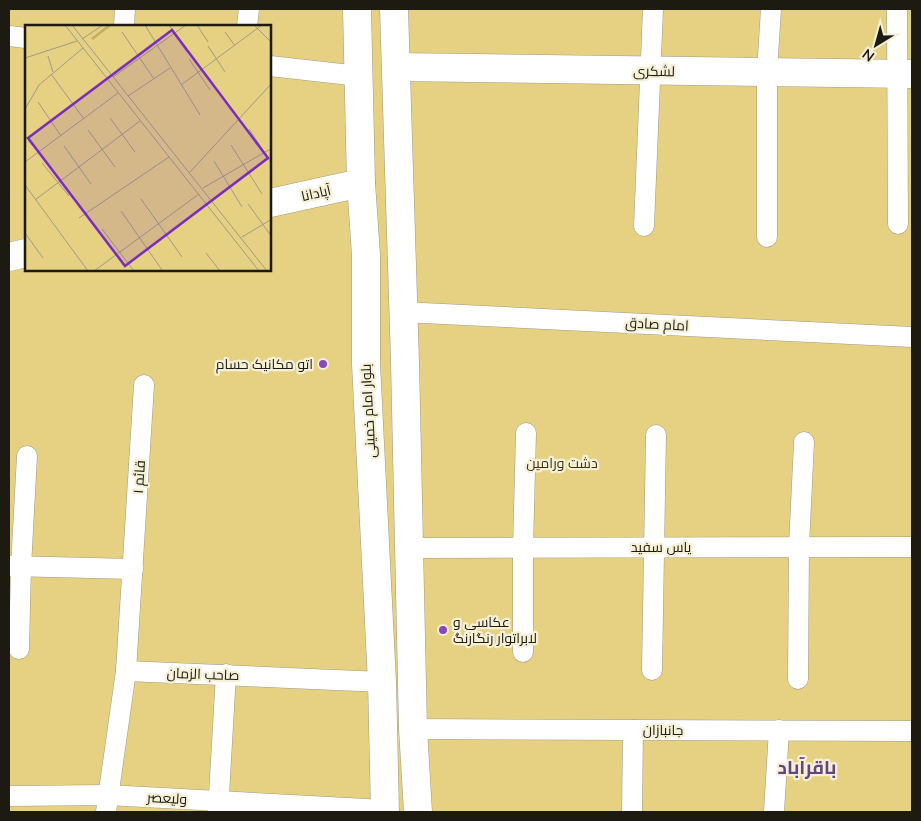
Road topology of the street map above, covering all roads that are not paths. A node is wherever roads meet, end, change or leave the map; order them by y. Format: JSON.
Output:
{"nodes":[{"id":1,"x":125,"y":9,"type":"edge"},
{"id":2,"x":249,"y":9,"type":"edge"},
{"id":3,"x":357,"y":9,"type":"edge"},
{"id":4,"x":394,"y":9,"type":"edge"},
{"id":5,"x":653,"y":9,"type":"edge"},
{"id":6,"x":770,"y":9,"type":"edge"},
{"id":7,"x":897,"y":9,"type":"edge"},
{"id":8,"x":124,"y":25,"type":"edge"},
{"id":9,"x":247,"y":25,"type":"edge"},
{"id":10,"x":9,"y":36,"type":"edge"},
{"id":11,"x":25,"y":38,"type":"edge"},
{"id":12,"x":271,"y":66,"type":"edge"},
{"id":13,"x":396,"y":67,"type":"junction"},
{"id":14,"x":651,"y":71,"type":"junction"},
{"id":15,"x":767,"y":72,"type":"junction"},
{"id":16,"x":904,"y":74,"type":"edge"},
{"id":17,"x":359,"y":76,"type":"junction"},
{"id":18,"x":361,"y":183,"type":"junction"},
{"id":19,"x":271,"y":203,"type":"edge"},
{"id":20,"x":898,"y":224,"type":"dead end"},
{"id":21,"x":644,"y":226,"type":"dead end"},
{"id":22,"x":767,"y":236,"type":"dead end"},
{"id":23,"x":25,"y":253,"type":"edge"},
{"id":24,"x":9,"y":257,"type":"edge"},
{"id":25,"x":402,"y":312,"type":"junction"},
{"id":26,"x":912,"y":336,"type":"edge"},
{"id":27,"x":405,"y":362,"type":"junction"},
{"id":28,"x":366,"y":364,"type":"junction"},
{"id":29,"x":144,"y":386,"type":"dead end"},
{"id":30,"x":526,"y":433,"type":"dead end"},
{"id":31,"x":656,"y":435,"type":"dead end"},
{"id":32,"x":804,"y":442,"type":"dead end"},
{"id":33,"x":27,"y":456,"type":"dead end"},
{"id":34,"x":799,"y":546,"type":"junction"},
{"id":35,"x":912,"y":546,"type":"edge"},
{"id":36,"x":654,"y":547,"type":"junction"},
{"id":37,"x":409,"y":548,"type":"junction"},
{"id":38,"x":523,"y":548,"type":"junction"},
{"id":39,"x":15,"y":567,"type":"edge"},
{"id":40,"x":133,"y":569,"type":"junction"},
{"id":41,"x":20,"y":649,"type":"dead end"},
{"id":42,"x":523,"y":652,"type":"dead end"},
{"id":43,"x":652,"y":670,"type":"dead end"},
{"id":44,"x":126,"y":671,"type":"junction"},
{"id":45,"x":226,"y":674,"type":"junction"},
{"id":46,"x":798,"y":679,"type":"dead end"},
{"id":47,"x":382,"y":682,"type":"junction"},
{"id":48,"x":414,"y":729,"type":"junction"},
{"id":49,"x":633,"y":730,"type":"junction"},
{"id":50,"x":779,"y":730,"type":"junction"},
{"id":51,"x":912,"y":731,"type":"edge"},
{"id":52,"x":9,"y":796,"type":"edge"},
{"id":53,"x":106,"y":804,"type":"edge"},
{"id":54,"x":219,"y":806,"type":"edge"},
{"id":55,"x":385,"y":811,"type":"edge"},
{"id":56,"x":418,"y":812,"type":"edge"},
{"id":57,"x":632,"y":812,"type":"edge"},
{"id":58,"x":774,"y":812,"type":"edge"}],
"edges":[{"from":1,"to":8,"type":"street"},
{"from":2,"to":9,"type":"street"},
{"from":3,"to":17,"type":"main road","name":"بلوار امام خمینی"},
{"from":4,"to":13,"type":"main road"},
{"from":5,"to":14,"type":"street"},
{"from":6,"to":15,"type":"street"},
{"from":7,"to":16,"type":"street"},
{"from":10,"to":11,"type":"street"},
{"from":12,"to":17,"type":"street"},
{"from":13,"to":14,"type":"main road","name":"لشکری"},
{"from":13,"to":25,"type":"main road"},
{"from":14,"to":15,"type":"main road","name":"لشکری"},
{"from":14,"to":21,"type":"street"},
{"from":15,"to":16,"type":"main road","name":"لشکری"},
{"from":15,"to":22,"type":"street"},
{"from":16,"to":20,"type":"street"},
{"from":17,"to":18,"type":"main road","name":"بلوار امام خمینی"},
{"from":18,"to":19,"type":"main road","name":"آپادانا"},
{"from":18,"to":28,"type":"main road","name":"بلوار امام خمینی"},
{"from":23,"to":24,"type":"main road"},
{"from":25,"to":26,"type":"street","name":"امام صادق"},
{"from":25,"to":27,"type":"main road"},
{"from":27,"to":28,"type":"main road"},
{"from":27,"to":37,"type":"main road"},
{"from":28,"to":47,"type":"main road","name":"بلوار امام خمینی"},
{"from":29,"to":40,"type":"street","name":"قائم ۱"},
{"from":30,"to":38,"type":"street"},
{"from":31,"to":36,"type":"street"},
{"from":32,"to":34,"type":"street"},
{"from":33,"to":39,"type":"street"},
{"from":34,"to":35,"type":"street","name":"یاس سفید"},
{"from":34,"to":36,"type":"street","name":"یاس سفید"},
{"from":34,"to":46,"type":"street"},
{"from":36,"to":38,"type":"street","name":"یاس سفید"},
{"from":36,"to":43,"type":"street"},
{"from":37,"to":38,"type":"street","name":"یاس سفید"},
{"from":37,"to":48,"type":"main road"},
{"from":38,"to":42,"type":"street"},
{"from":39,"to":40,"type":"street"},
{"from":39,"to":41,"type":"street"},
{"from":40,"to":44,"type":"street"},
{"from":44,"to":45,"type":"street","name":"صاحب الزمان"},
{"from":44,"to":53,"type":"street"},
{"from":45,"to":47,"type":"street","name":"صاحب الزمان"},
{"from":45,"to":54,"type":"street"},
{"from":47,"to":55,"type":"main road","name":"بلوار امام خمینی"},
{"from":48,"to":49,"type":"street","name":"جانبازان"},
{"from":48,"to":56,"type":"main road"},
{"from":49,"to":50,"type":"street","name":"جانبازان"},
{"from":49,"to":57,"type":"street"},
{"from":50,"to":51,"type":"street","name":"جانبازان"},
{"from":50,"to":58,"type":"street"},
{"from":52,"to":53,"type":"street","name":"ولیعصر"},
{"from":53,"to":54,"type":"street","name":"ولیعصر"},
{"from":54,"to":55,"type":"street","name":"ولیعصر"}]}
